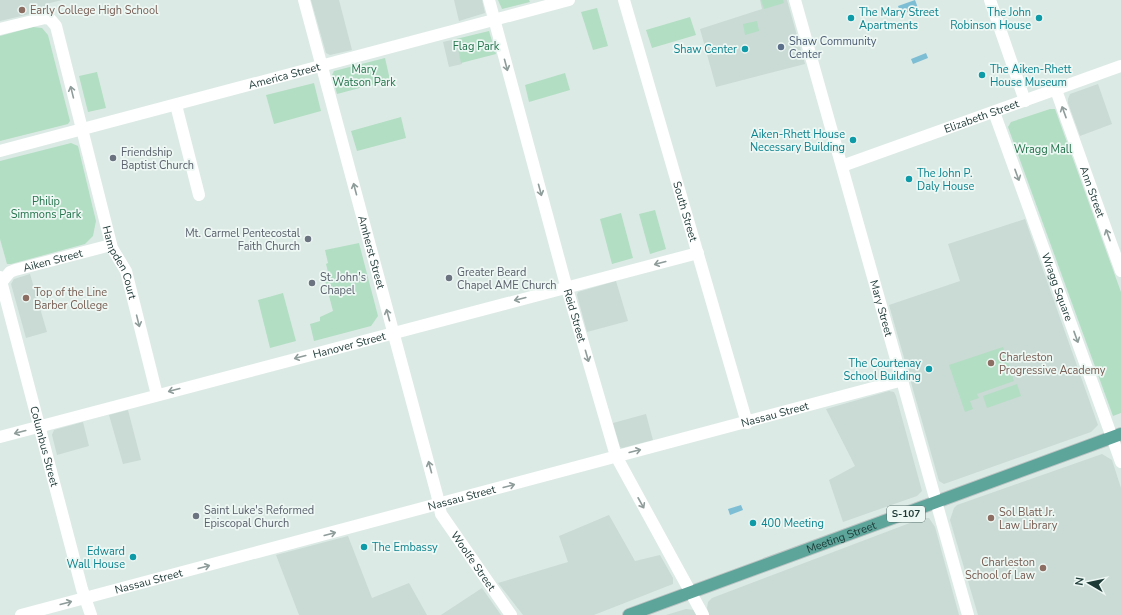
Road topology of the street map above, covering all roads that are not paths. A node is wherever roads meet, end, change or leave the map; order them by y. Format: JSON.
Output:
{"nodes":[{"id":1,"x":304,"y":0,"type":"edge"},
{"id":2,"x":489,"y":0,"type":"edge"},
{"id":3,"x":569,"y":0,"type":"edge"},
{"id":4,"x":624,"y":0,"type":"edge"},
{"id":5,"x":795,"y":0,"type":"edge"},
{"id":6,"x":990,"y":0,"type":"edge"},
{"id":7,"x":494,"y":21,"type":"junction"},
{"id":8,"x":0,"y":29,"type":"edge"},
{"id":9,"x":1121,"y":66,"type":"edge"},
{"id":10,"x":322,"y":67,"type":"junction"},
{"id":11,"x":1056,"y":90,"type":"junction"},
{"id":12,"x":1025,"y":101,"type":"junction"},
{"id":13,"x":176,"y":105,"type":"junction"},
{"id":14,"x":994,"y":112,"type":"junction"},
{"id":15,"x":82,"y":130,"type":"junction"},
{"id":16,"x":0,"y":151,"type":"edge"},
{"id":17,"x":842,"y":166,"type":"junction"},
{"id":18,"x":199,"y":195,"type":"dead end"},
{"id":19,"x":111,"y":245,"type":"junction"},
{"id":20,"x":698,"y":253,"type":"junction"},
{"id":21,"x":1121,"y":271,"type":"edge"},
{"id":22,"x":0,"y":281,"type":"edge"},
{"id":23,"x":567,"y":287,"type":"junction"},
{"id":24,"x":393,"y":332,"type":"junction"},
{"id":25,"x":903,"y":380,"type":"junction"},
{"id":26,"x":157,"y":395,"type":"junction"},
{"id":27,"x":747,"y":423,"type":"junction"},
{"id":28,"x":39,"y":427,"type":"junction"},
{"id":29,"x":1117,"y":436,"type":"edge"},
{"id":30,"x":0,"y":437,"type":"edge"},
{"id":31,"x":616,"y":456,"type":"junction"},
{"id":32,"x":1121,"y":462,"type":"edge"},
{"id":33,"x":938,"y":502,"type":"junction"},
{"id":34,"x":439,"y":505,"type":"junction"},
{"id":35,"x":690,"y":592,"type":"junction"},
{"id":36,"x":85,"y":598,"type":"junction"},
{"id":37,"x":21,"y":615,"type":"edge"},
{"id":38,"x":91,"y":615,"type":"edge"},
{"id":39,"x":511,"y":615,"type":"edge"},
{"id":40,"x":629,"y":615,"type":"edge"},
{"id":41,"x":703,"y":615,"type":"edge"},
{"id":42,"x":968,"y":615,"type":"edge"}],
"edges":[{"from":1,"to":10,"type":"street","name":"Amherst Street"},
{"from":2,"to":7,"type":"street","name":"Reid Street"},
{"from":3,"to":7,"type":"street","name":"America Street"},
{"from":4,"to":20,"type":"street","name":"South Street"},
{"from":5,"to":17,"type":"street","name":"Mary Street"},
{"from":6,"to":12,"type":"street"},
{"from":7,"to":10,"type":"street","name":"America Street"},
{"from":7,"to":23,"type":"street","name":"Reid Street","one_way":true},
{"from":15,"to":8,"type":"street","name":"Hampden Court","one_way":true},
{"from":9,"to":11,"type":"street","name":"Elizabeth Street"},
{"from":10,"to":13,"type":"street","name":"America Street"},
{"from":24,"to":10,"type":"street","name":"Amherst Street","one_way":true},
{"from":11,"to":12,"type":"street","name":"Elizabeth Street"},
{"from":21,"to":11,"type":"street","name":"Ann Street","one_way":true},
{"from":12,"to":14,"type":"street","name":"Elizabeth Street"},
{"from":13,"to":15,"type":"street","name":"America Street"},
{"from":13,"to":18,"type":"street"},
{"from":14,"to":17,"type":"street","name":"Elizabeth Street"},
{"from":14,"to":29,"type":"street","name":"Wragg Square","one_way":true},
{"from":15,"to":16,"type":"street","name":"America Street"},
{"from":15,"to":19,"type":"street","name":"Hampden Court"},
{"from":17,"to":25,"type":"street","name":"Mary Street"},
{"from":19,"to":22,"type":"street","name":"Aiken Street"},
{"from":19,"to":26,"type":"street","name":"Hampden Court","one_way":true},
{"from":20,"to":23,"type":"street","name":"Hanover Street","one_way":true},
{"from":20,"to":27,"type":"street","name":"South Street"},
{"from":22,"to":28,"type":"street","name":"Columbus Street"},
{"from":23,"to":24,"type":"street","name":"Hanover Street","one_way":true},
{"from":23,"to":31,"type":"street","name":"Reid Street","one_way":true},
{"from":24,"to":26,"type":"street","name":"Hanover Street","one_way":true},
{"from":34,"to":24,"type":"street","name":"Amherst Street","one_way":true},
{"from":25,"to":27,"type":"street","name":"Nassau Street"},
{"from":25,"to":33,"type":"street","name":"Mary Street"},
{"from":26,"to":28,"type":"street","name":"Hanover Street"},
{"from":31,"to":27,"type":"street","name":"Nassau Street","one_way":true},
{"from":28,"to":30,"type":"street","name":"Hanover Street","one_way":true},
{"from":28,"to":36,"type":"street","name":"Columbus Street"},
{"from":29,"to":32,"type":"street","name":"Wragg Square"},
{"from":29,"to":33,"type":"main road","name":"Meeting Street","number":"S-107"},
{"from":34,"to":31,"type":"street","name":"Nassau Street","one_way":true},
{"from":31,"to":35,"type":"street","name":"Reid Street","one_way":true},
{"from":33,"to":35,"type":"main road","name":"Meeting Street","number":"S-107"},
{"from":33,"to":42,"type":"street","name":"Mary Street"},
{"from":36,"to":34,"type":"street","name":"Nassau Street","one_way":true},
{"from":34,"to":39,"type":"street","name":"Woolfe Street"},
{"from":35,"to":40,"type":"main road","name":"Meeting Street","number":"S-107"},
{"from":35,"to":41,"type":"street","name":"Reid Street"},
{"from":37,"to":36,"type":"street","name":"Nassau Street","one_way":true},
{"from":36,"to":38,"type":"street","name":"Columbus Street"}]}
